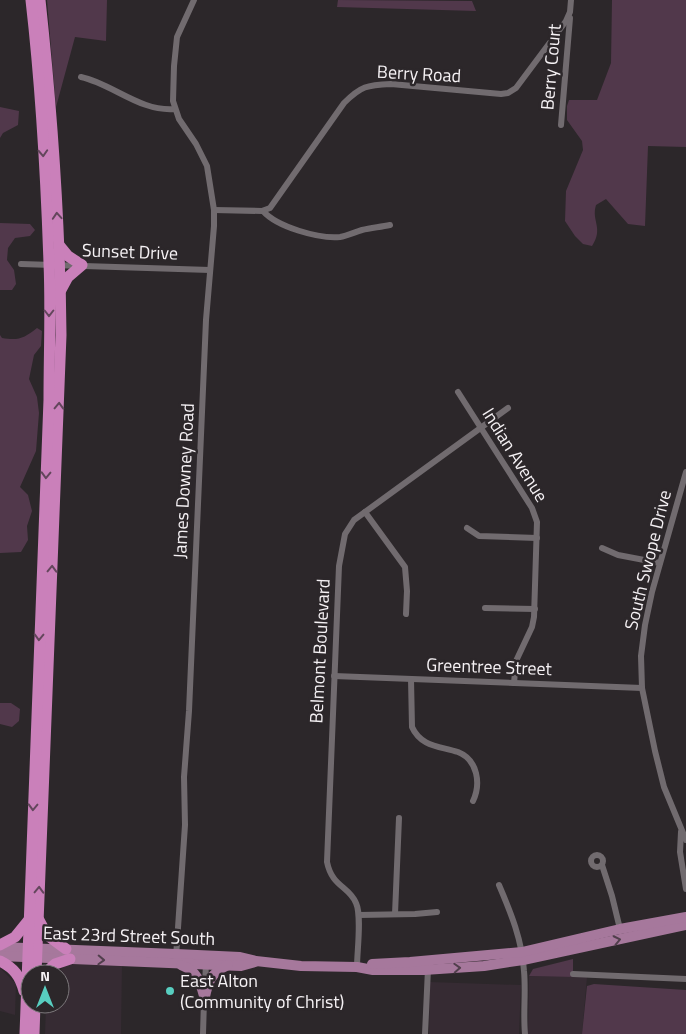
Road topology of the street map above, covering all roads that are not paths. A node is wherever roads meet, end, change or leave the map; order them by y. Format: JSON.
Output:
{"nodes":[{"id":1,"x":31,"y":0,"type":"edge"},
{"id":2,"x":40,"y":0,"type":"edge"},
{"id":3,"x":194,"y":0,"type":"edge"},
{"id":4,"x":572,"y":0,"type":"edge"},
{"id":5,"x":570,"y":12,"type":"junction"},
{"id":6,"x":81,"y":77,"type":"dead end"},
{"id":7,"x":175,"y":109,"type":"junction"},
{"id":8,"x":561,"y":124,"type":"dead end"},
{"id":9,"x":214,"y":210,"type":"junction"},
{"id":10,"x":263,"y":211,"type":"junction"},
{"id":11,"x":390,"y":225,"type":"dead end"},
{"id":12,"x":58,"y":244,"type":"junction"},
{"id":13,"x":21,"y":264,"type":"dead end"},
{"id":14,"x":55,"y":264,"type":"junction"},
{"id":15,"x":82,"y":265,"type":"junction"},
{"id":16,"x":210,"y":270,"type":"junction"},
{"id":17,"x":60,"y":292,"type":"junction"},
{"id":18,"x":458,"y":392,"type":"dead end"},
{"id":19,"x":508,"y":408,"type":"dead end"},
{"id":20,"x":481,"y":428,"type":"junction"},
{"id":21,"x":686,"y":472,"type":"edge"},
{"id":22,"x":365,"y":512,"type":"junction"},
{"id":23,"x":466,"y":528,"type":"dead end"},
{"id":24,"x":537,"y":538,"type":"junction"},
{"id":25,"x":602,"y":548,"type":"dead end"},
{"id":26,"x":660,"y":563,"type":"junction"},
{"id":27,"x":485,"y":608,"type":"dead end"},
{"id":28,"x":535,"y":609,"type":"junction"},
{"id":29,"x":406,"y":614,"type":"dead end"},
{"id":30,"x":334,"y":676,"type":"junction"},
{"id":31,"x":411,"y":679,"type":"junction"},
{"id":32,"x":514,"y":683,"type":"junction"},
{"id":33,"x":642,"y":688,"type":"junction"},
{"id":34,"x":473,"y":801,"type":"dead end"},
{"id":35,"x":399,"y":818,"type":"dead end"},
{"id":36,"x":681,"y":831,"type":"junction"},
{"id":37,"x":686,"y":840,"type":"edge"},
{"id":38,"x":683,"y":852,"type":"edge"},
{"id":39,"x":602,"y":865,"type":"dead end"},
{"id":40,"x":499,"y":884,"type":"dead end"},
{"id":41,"x":686,"y":889,"type":"edge"},
{"id":42,"x":437,"y":912,"type":"dead end"},
{"id":43,"x":395,"y":914,"type":"junction"},
{"id":44,"x":359,"y":915,"type":"junction"},
{"id":45,"x":686,"y":917,"type":"edge"},
{"id":46,"x":33,"y":919,"type":"junction"},
{"id":47,"x":686,"y":925,"type":"edge"},
{"id":48,"x":620,"y":929,"type":"junction"},
{"id":49,"x":0,"y":946,"type":"edge"},
{"id":50,"x":32,"y":953,"type":"junction"},
{"id":51,"x":68,"y":954,"type":"junction"},
{"id":52,"x":0,"y":956,"type":"edge"},
{"id":53,"x":523,"y":956,"type":"junction"},
{"id":54,"x":176,"y":958,"type":"junction"},
{"id":55,"x":206,"y":960,"type":"junction"},
{"id":56,"x":0,"y":961,"type":"edge"},
{"id":57,"x":256,"y":961,"type":"junction"},
{"id":58,"x":32,"y":964,"type":"edge"},
{"id":59,"x":34,"y":964,"type":"edge"},
{"id":60,"x":55,"y":964,"type":"edge"},
{"id":61,"x":229,"y":965,"type":"junction"},
{"id":62,"x":356,"y":967,"type":"junction"},
{"id":63,"x":428,"y":970,"type":"junction"},
{"id":64,"x":573,"y":974,"type":"dead end"},
{"id":65,"x":686,"y":979,"type":"edge"},
{"id":66,"x":20,"y":980,"type":"edge"},
{"id":67,"x":204,"y":999,"type":"junction"},
{"id":68,"x":29,"y":1014,"type":"edge"},
{"id":69,"x":32,"y":1014,"type":"edge"},
{"id":70,"x":25,"y":1034,"type":"edge"},
{"id":71,"x":34,"y":1034,"type":"edge"},
{"id":72,"x":203,"y":1034,"type":"edge"},
{"id":73,"x":425,"y":1034,"type":"edge"},
{"id":74,"x":525,"y":1034,"type":"edge"}],
"edges":[{"from":1,"to":14,"type":"highway","one_way":true},
{"from":12,"to":2,"type":"highway","one_way":true},
{"from":3,"to":7,"type":"street"},
{"from":4,"to":5,"type":"street","name":"Berry Road"},
{"from":5,"to":8,"type":"street","name":"Berry Court"},
{"from":5,"to":10,"type":"street","name":"Berry Road"},
{"from":6,"to":7,"type":"street"},
{"from":7,"to":9,"type":"street","name":"James Downey Road"},
{"from":9,"to":10,"type":"street"},
{"from":9,"to":16,"type":"street","name":"James Downey Road"},
{"from":10,"to":11,"type":"street"},
{"from":12,"to":14,"type":"highway"},
{"from":12,"to":15,"type":"highway"},
{"from":13,"to":14,"type":"street","name":"Sunset Drive"},
{"from":14,"to":15,"type":"street","name":"Sunset Drive"},
{"from":14,"to":17,"type":"highway"},
{"from":14,"to":46,"type":"highway","one_way":true},
{"from":15,"to":16,"type":"street","name":"Sunset Drive"},
{"from":15,"to":17,"type":"highway"},
{"from":16,"to":54,"type":"street","name":"James Downey Road"},
{"from":46,"to":17,"type":"highway","one_way":true},
{"from":18,"to":20,"type":"street","name":"Indian Avenue"},
{"from":19,"to":20,"type":"street","name":"Belmont Boulevard"},
{"from":20,"to":22,"type":"street","name":"Belmont Boulevard"},
{"from":20,"to":24,"type":"street","name":"Indian Avenue"},
{"from":21,"to":26,"type":"street","name":"South Swope Drive"},
{"from":22,"to":29,"type":"street"},
{"from":22,"to":30,"type":"street","name":"Belmont Boulevard"},
{"from":23,"to":24,"type":"street"},
{"from":24,"to":28,"type":"street","name":"Indian Avenue"},
{"from":25,"to":26,"type":"street"},
{"from":26,"to":33,"type":"street","name":"South Swope Drive"},
{"from":27,"to":28,"type":"street"},
{"from":28,"to":32,"type":"street","name":"Indian Avenue"},
{"from":30,"to":31,"type":"street","name":"Greentree Street"},
{"from":30,"to":44,"type":"street","name":"Belmont Boulevard"},
{"from":31,"to":32,"type":"street","name":"Greentree Street"},
{"from":31,"to":34,"type":"street"},
{"from":32,"to":33,"type":"street","name":"Greentree Street"},
{"from":33,"to":36,"type":"street","name":"South Swope Drive"},
{"from":35,"to":43,"type":"street"},
{"from":36,"to":37,"type":"street","name":"South Swope Drive"},
{"from":36,"to":38,"type":"street","name":"South Swope Drive"},
{"from":38,"to":41,"type":"street","name":"South Swope Drive"},
{"from":39,"to":48,"type":"street"},
{"from":40,"to":53,"type":"street"},
{"from":42,"to":43,"type":"street"},
{"from":43,"to":44,"type":"street"},
{"from":44,"to":62,"type":"street"},
{"from":45,"to":48,"type":"main road"},
{"from":46,"to":49,"type":"highway"},
{"from":46,"to":50,"type":"highway"},
{"from":46,"to":51,"type":"highway"},
{"from":53,"to":47,"type":"main road","one_way":true},
{"from":48,"to":53,"type":"main road"},
{"from":49,"to":50,"type":"main road","name":"East 23rd Street South"},
{"from":50,"to":51,"type":"main road","name":"East 23rd Street South"},
{"from":50,"to":52,"type":"main road","name":"East 23rd Street South"},
{"from":50,"to":58,"type":"highway"},
{"from":50,"to":59,"type":"highway"},
{"from":51,"to":54,"type":"main road","name":"East 23rd Street South"},
{"from":51,"to":60,"type":"highway"},
{"from":53,"to":62,"type":"main road"},
{"from":63,"to":53,"type":"main road","one_way":true},
{"from":53,"to":74,"type":"street"},
{"from":54,"to":55,"type":"main road","name":"East 23rd Street South"},
{"from":54,"to":67,"type":"main road"},
{"from":55,"to":57,"type":"main road","name":"East 23rd Street South"},
{"from":55,"to":61,"type":"main road","name":"East 23rd Street South"},
{"from":55,"to":67,"type":"street"},
{"from":56,"to":66,"type":"highway"},
{"from":57,"to":61,"type":"main road","name":"East 23rd Street South"},
{"from":57,"to":62,"type":"main road","name":"East 23rd Street South"},
{"from":61,"to":67,"type":"main road"},
{"from":62,"to":63,"type":"main road"},
{"from":63,"to":73,"type":"street"},
{"from":64,"to":65,"type":"street"},
{"from":67,"to":72,"type":"street"},
{"from":68,"to":70,"type":"highway"},
{"from":69,"to":71,"type":"highway"}]}
